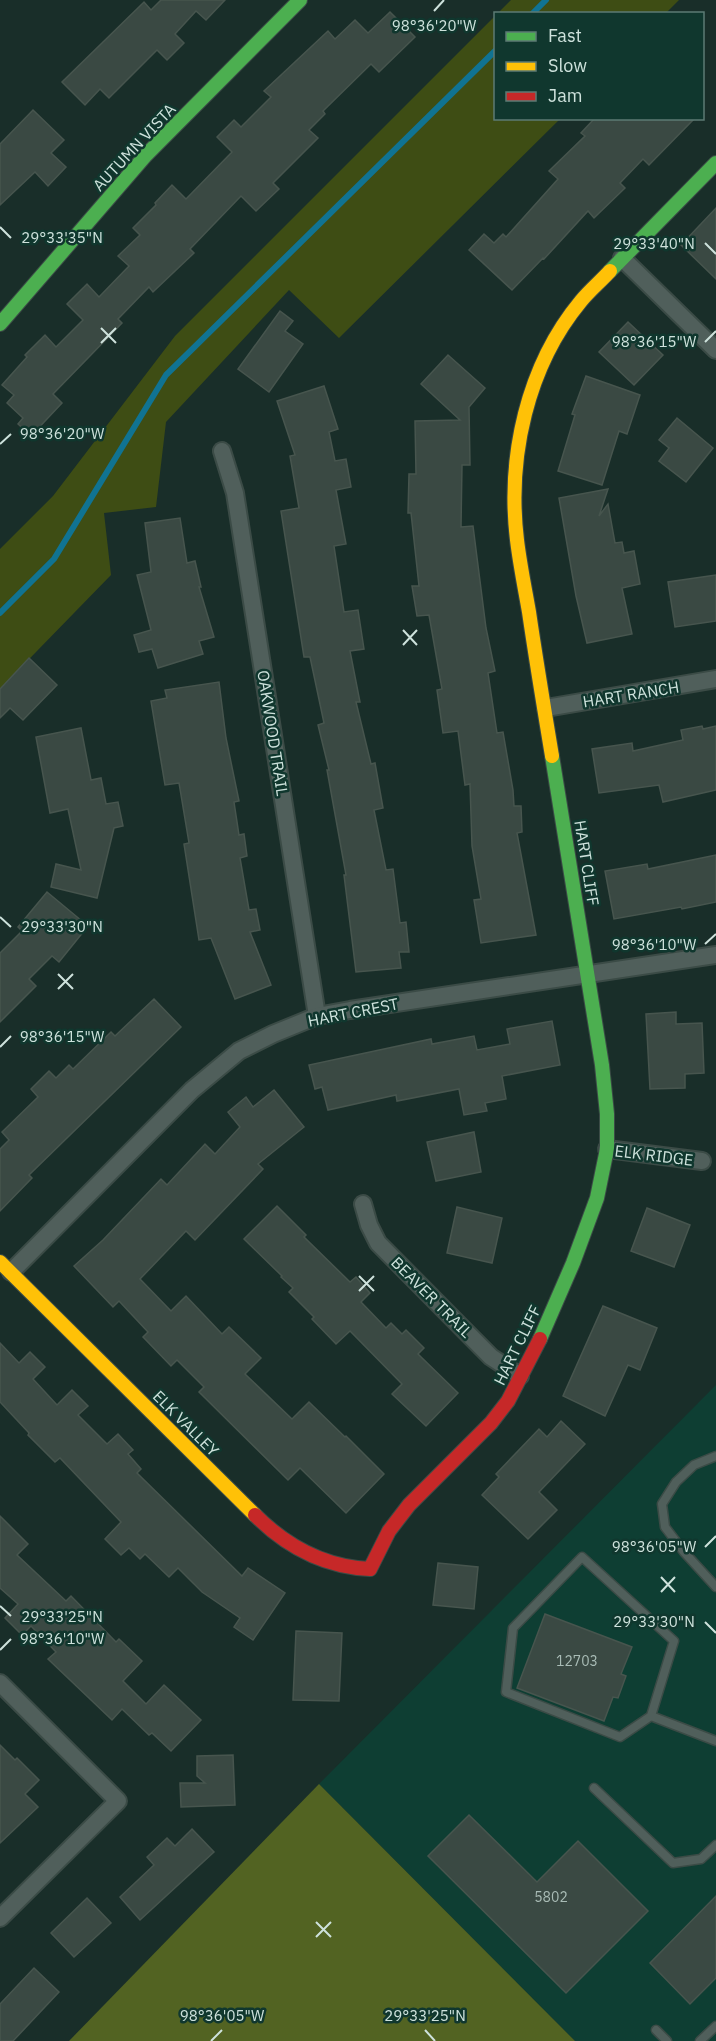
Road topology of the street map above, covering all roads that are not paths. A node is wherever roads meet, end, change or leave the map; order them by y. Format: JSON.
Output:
{"nodes":[{"id":1,"x":300,"y":0,"type":"edge"},
{"id":2,"x":716,"y":163,"type":"edge"},
{"id":3,"x":622,"y":258,"type":"junction"},
{"id":4,"x":0,"y":324,"type":"edge"},
{"id":5,"x":716,"y":350,"type":"edge"},
{"id":6,"x":222,"y":451,"type":"dead end"},
{"id":7,"x":716,"y":679,"type":"edge"},
{"id":8,"x":546,"y":708,"type":"junction"},
{"id":9,"x":716,"y":955,"type":"edge"},
{"id":10,"x":589,"y":975,"type":"junction"},
{"id":11,"x":317,"y":1016,"type":"junction"},
{"id":12,"x":606,"y":1149,"type":"junction"},
{"id":13,"x":702,"y":1161,"type":"dead end"},
{"id":14,"x":363,"y":1204,"type":"dead end"},
{"id":15,"x":5,"y":1267,"type":"edge"},
{"id":16,"x":520,"y":1376,"type":"junction"},
{"id":17,"x":716,"y":1456,"type":"edge"},
{"id":18,"x":370,"y":1569,"type":"joint"},
{"id":19,"x":716,"y":1587,"type":"edge"},
{"id":20,"x":0,"y":1683,"type":"edge"},
{"id":21,"x":651,"y":1716,"type":"junction"},
{"id":22,"x":716,"y":1741,"type":"edge"},
{"id":23,"x":594,"y":1788,"type":"dead end"},
{"id":24,"x":716,"y":1845,"type":"edge"},
{"id":25,"x":0,"y":1918,"type":"edge"},
{"id":26,"x":716,"y":2026,"type":"edge"},
{"id":27,"x":656,"y":2030,"type":"dead end"},
{"id":28,"x":667,"y":2041,"type":"edge"},
{"id":29,"x":700,"y":2041,"type":"edge"}],
"edges":[{"from":1,"to":4,"type":"street","name":"AUTUMN VISTA"},
{"from":2,"to":3,"type":"street","name":"HART CLIFF"},
{"from":3,"to":5,"type":"street"},
{"from":3,"to":8,"type":"street","name":"HART CLIFF"},
{"from":6,"to":11,"type":"street","name":"OAKWOOD TRAIL"},
{"from":7,"to":8,"type":"street","name":"HART RANCH"},
{"from":8,"to":10,"type":"street","name":"HART CLIFF"},
{"from":9,"to":10,"type":"street","name":"HART CREST"},
{"from":10,"to":11,"type":"street","name":"HART CREST"},
{"from":10,"to":12,"type":"street","name":"HART CLIFF"},
{"from":11,"to":15,"type":"street","name":"HART CREST"},
{"from":12,"to":13,"type":"street","name":"ELK RIDGE"},
{"from":12,"to":16,"type":"street","name":"HART CLIFF"},
{"from":14,"to":16,"type":"street","name":"BEAVER TRAIL"},
{"from":15,"to":18,"type":"street","name":"ELK VALLEY"},
{"from":16,"to":18,"type":"street","name":"HART CLIFF"},
{"from":17,"to":19,"type":"lane"},
{"from":20,"to":25,"type":"street"},
{"from":21,"to":21,"type":"lane"},
{"from":21,"to":22,"type":"lane"},
{"from":23,"to":24,"type":"lane"},
{"from":26,"to":29,"type":"lane"},
{"from":27,"to":28,"type":"lane"}]}
